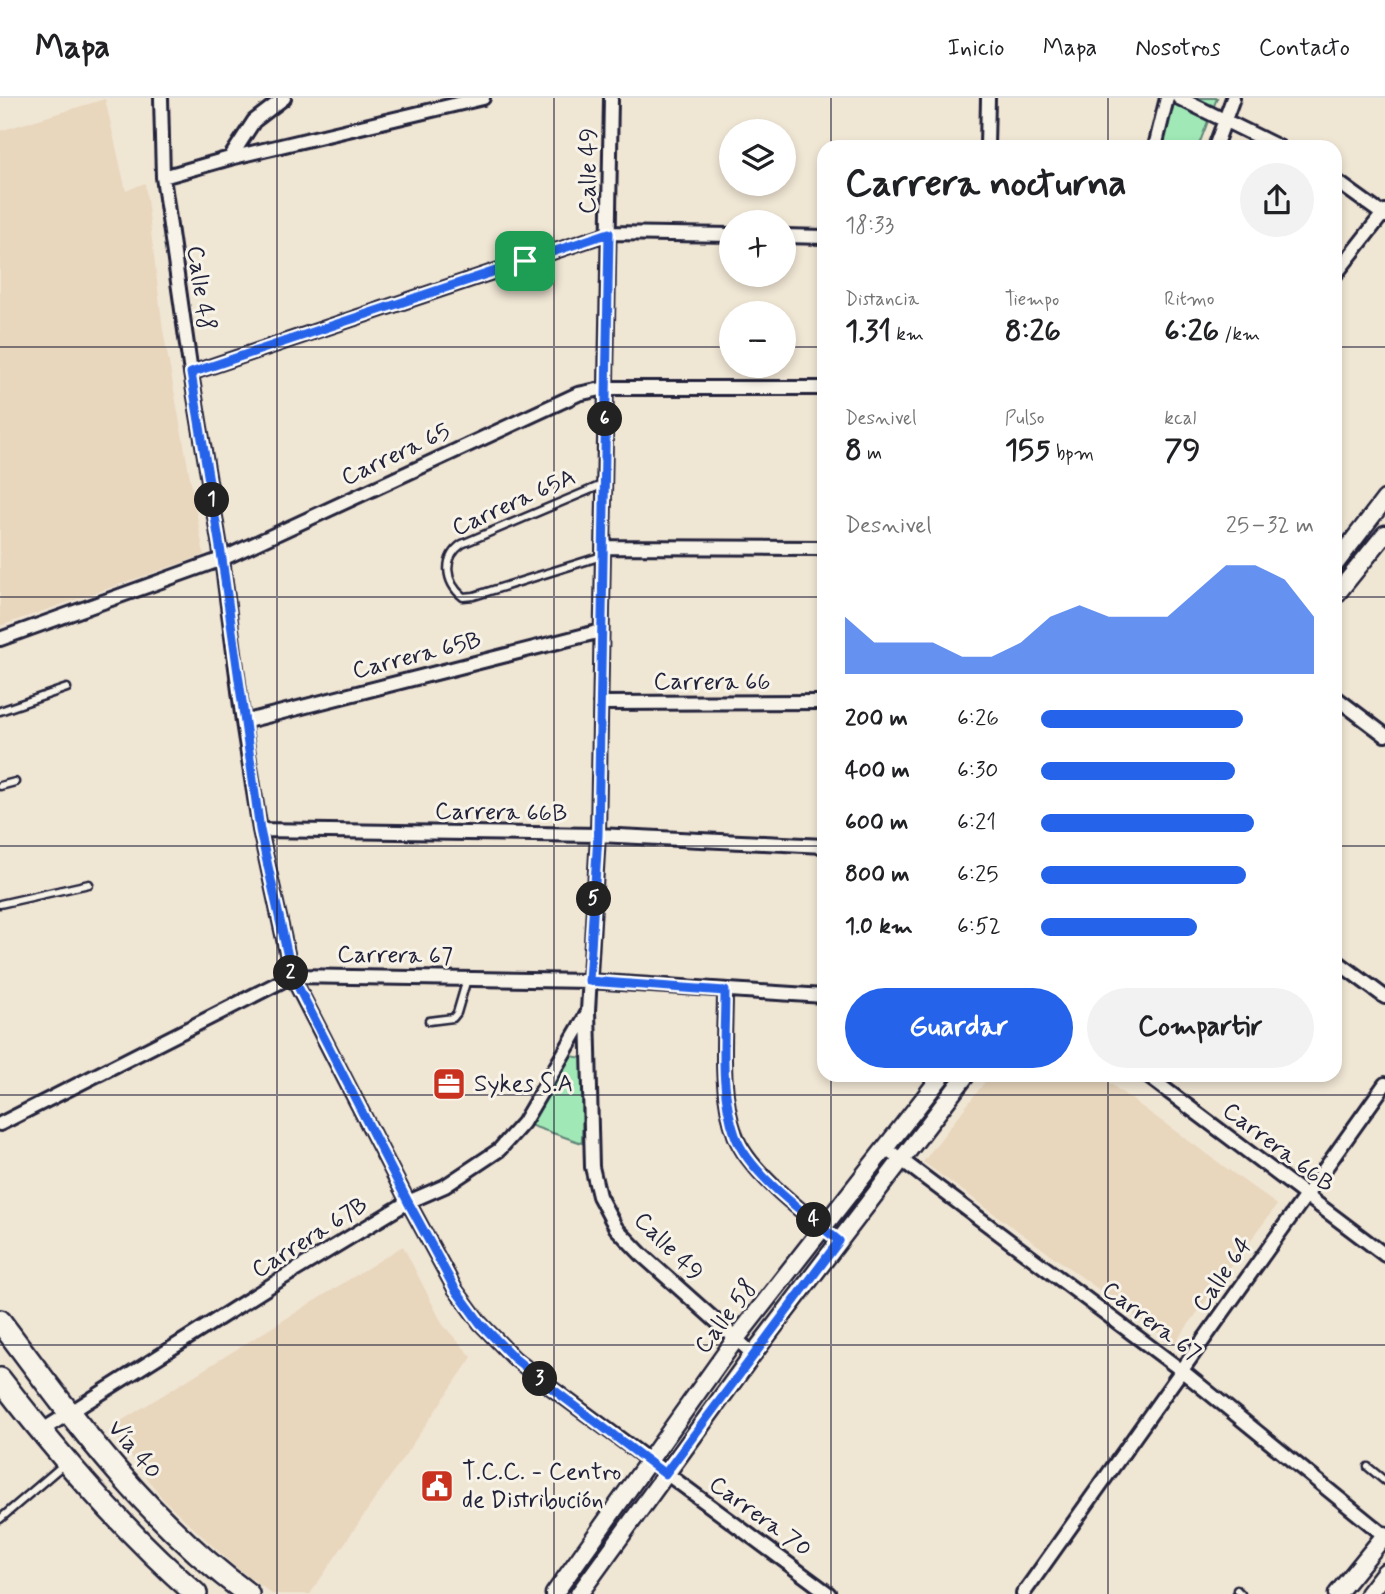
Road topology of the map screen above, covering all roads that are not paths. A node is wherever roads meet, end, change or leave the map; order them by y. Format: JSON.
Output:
{"nodes":[{"id":1,"x":161,"y":98,"type":"edge"},
{"id":2,"x":284,"y":98,"type":"edge"},
{"id":3,"x":483,"y":98,"type":"edge"},
{"id":4,"x":611,"y":98,"type":"edge"},
{"id":5,"x":988,"y":98,"type":"edge"},
{"id":6,"x":1167,"y":98,"type":"edge"},
{"id":7,"x":1179,"y":98,"type":"edge"},
{"id":8,"x":1233,"y":98,"type":"edge"},
{"id":9,"x":1225,"y":120,"type":"junction"},
{"id":10,"x":987,"y":140,"type":"edge"},
{"id":11,"x":1157,"y":140,"type":"edge"},
{"id":12,"x":1217,"y":140,"type":"edge"},
{"id":13,"x":1265,"y":140,"type":"edge"},
{"id":14,"x":230,"y":158,"type":"junction"},
{"id":15,"x":163,"y":177,"type":"junction"},
{"id":16,"x":1342,"y":185,"type":"edge"},
{"id":17,"x":1384,"y":214,"type":"edge"},
{"id":18,"x":609,"y":233,"type":"junction"},
{"id":19,"x":719,"y":235,"type":"edge"},
{"id":20,"x":796,"y":236,"type":"edge"},
{"id":21,"x":817,"y":237,"type":"edge"},
{"id":22,"x":1342,"y":266,"type":"edge"},
{"id":23,"x":191,"y":373,"type":"junction"},
{"id":24,"x":606,"y":388,"type":"junction"},
{"id":25,"x":817,"y":388,"type":"edge"},
{"id":26,"x":604,"y":483,"type":"junction"},
{"id":27,"x":1385,"y":499,"type":"edge"},
{"id":28,"x":1385,"y":534,"type":"edge"},
{"id":29,"x":817,"y":548,"type":"edge"},
{"id":30,"x":604,"y":551,"type":"junction"},
{"id":31,"x":1342,"y":553,"type":"edge"},
{"id":32,"x":222,"y":559,"type":"junction"},
{"id":33,"x":1342,"y":565,"type":"edge"},
{"id":34,"x":1354,"y":573,"type":"junction"},
{"id":35,"x":1342,"y":588,"type":"edge"},
{"id":36,"x":455,"y":590,"type":"joint"},
{"id":37,"x":601,"y":631,"type":"junction"},
{"id":38,"x":0,"y":639,"type":"edge"},
{"id":39,"x":67,"y":688,"type":"dead end"},
{"id":40,"x":817,"y":702,"type":"edge"},
{"id":41,"x":1342,"y":702,"type":"edge"},
{"id":42,"x":600,"y":703,"type":"junction"},
{"id":43,"x":0,"y":711,"type":"edge"},
{"id":44,"x":243,"y":722,"type":"junction"},
{"id":45,"x":1385,"y":735,"type":"edge"},
{"id":46,"x":15,"y":782,"type":"dead end"},
{"id":47,"x":0,"y":786,"type":"edge"},
{"id":48,"x":260,"y":830,"type":"junction"},
{"id":49,"x":598,"y":835,"type":"junction"},
{"id":50,"x":817,"y":846,"type":"edge"},
{"id":51,"x":89,"y":884,"type":"dead end"},
{"id":52,"x":0,"y":904,"type":"edge"},
{"id":53,"x":1342,"y":965,"type":"edge"},
{"id":54,"x":292,"y":975,"type":"junction"},
{"id":55,"x":467,"y":979,"type":"junction"},
{"id":56,"x":589,"y":981,"type":"junction"},
{"id":57,"x":725,"y":991,"type":"junction"},
{"id":58,"x":817,"y":996,"type":"edge"},
{"id":59,"x":1385,"y":997,"type":"edge"},
{"id":60,"x":588,"y":1012,"type":"junction"},
{"id":61,"x":429,"y":1021,"type":"dead end"},
{"id":62,"x":937,"y":1082,"type":"edge"},
{"id":63,"x":961,"y":1082,"type":"edge"},
{"id":64,"x":1156,"y":1082,"type":"edge"},
{"id":65,"x":1385,"y":1084,"type":"edge"},
{"id":66,"x":0,"y":1124,"type":"edge"},
{"id":67,"x":887,"y":1149,"type":"junction"},
{"id":68,"x":902,"y":1159,"type":"junction"},
{"id":69,"x":1305,"y":1195,"type":"junction"},
{"id":70,"x":408,"y":1202,"type":"junction"},
{"id":71,"x":822,"y":1228,"type":"junction"},
{"id":72,"x":839,"y":1241,"type":"junction"},
{"id":73,"x":1385,"y":1255,"type":"edge"},
{"id":74,"x":0,"y":1321,"type":"edge"},
{"id":75,"x":735,"y":1340,"type":"junction"},
{"id":76,"x":753,"y":1354,"type":"junction"},
{"id":77,"x":1181,"y":1370,"type":"junction"},
{"id":78,"x":0,"y":1379,"type":"edge"},
{"id":79,"x":69,"y":1413,"type":"junction"},
{"id":80,"x":41,"y":1432,"type":"junction"},
{"id":81,"x":67,"y":1461,"type":"junction"},
{"id":82,"x":648,"y":1461,"type":"junction"},
{"id":83,"x":1368,"y":1467,"type":"dead end"},
{"id":84,"x":665,"y":1474,"type":"junction"},
{"id":85,"x":1385,"y":1481,"type":"edge"},
{"id":86,"x":0,"y":1519,"type":"edge"},
{"id":87,"x":1385,"y":1535,"type":"edge"},
{"id":88,"x":1385,"y":1572,"type":"edge"},
{"id":89,"x":196,"y":1594,"type":"edge"},
{"id":90,"x":248,"y":1594,"type":"edge"},
{"id":91,"x":555,"y":1594,"type":"edge"},
{"id":92,"x":579,"y":1594,"type":"edge"},
{"id":93,"x":830,"y":1594,"type":"edge"},
{"id":94,"x":1023,"y":1594,"type":"edge"},
{"id":95,"x":1337,"y":1594,"type":"edge"},
{"id":96,"x":1368,"y":1594,"type":"edge"}],
"edges":[{"from":1,"to":15,"type":"street","name":"Calle 48"},
{"from":2,"to":14,"type":"street"},
{"from":3,"to":14,"type":"street"},
{"from":4,"to":18,"type":"street","name":"Calle 49"},
{"from":5,"to":10,"type":"street"},
{"from":6,"to":11,"type":"street"},
{"from":7,"to":9,"type":"street"},
{"from":8,"to":9,"type":"street"},
{"from":9,"to":12,"type":"street"},
{"from":9,"to":13,"type":"street"},
{"from":14,"to":15,"type":"street"},
{"from":15,"to":23,"type":"street","name":"Calle 48"},
{"from":16,"to":17,"type":"street"},
{"from":17,"to":22,"type":"street"},
{"from":18,"to":19,"type":"street"},
{"from":18,"to":23,"type":"street"},
{"from":18,"to":24,"type":"street","name":"Calle 49"},
{"from":20,"to":21,"type":"street"},
{"from":23,"to":32,"type":"street","name":"Calle 48"},
{"from":24,"to":25,"type":"street","name":"Carrera 65"},
{"from":24,"to":26,"type":"street","name":"Calle 49"},
{"from":24,"to":32,"type":"street","name":"Carrera 65"},
{"from":26,"to":30,"type":"street","name":"Calle 49"},
{"from":26,"to":36,"type":"lane","name":"Carrera 65A"},
{"from":27,"to":31,"type":"street"},
{"from":28,"to":34,"type":"street"},
{"from":29,"to":30,"type":"street","name":"Carrera 65B"},
{"from":30,"to":36,"type":"lane","name":"Carrera 65B"},
{"from":30,"to":37,"type":"street","name":"Calle 49"},
{"from":32,"to":38,"type":"street","name":"Carrera 65"},
{"from":32,"to":44,"type":"street","name":"Calle 48"},
{"from":33,"to":34,"type":"street"},
{"from":34,"to":35,"type":"street"},
{"from":37,"to":42,"type":"street","name":"Calle 49"},
{"from":37,"to":44,"type":"street","name":"Carrera 65B"},
{"from":39,"to":43,"type":"lane"},
{"from":40,"to":42,"type":"street","name":"Carrera 66"},
{"from":41,"to":45,"type":"street"},
{"from":42,"to":49,"type":"street","name":"Calle 49"},
{"from":44,"to":48,"type":"street","name":"Calle 48"},
{"from":46,"to":47,"type":"lane"},
{"from":48,"to":49,"type":"street","name":"Carrera 66B"},
{"from":48,"to":54,"type":"street","name":"Calle 48"},
{"from":49,"to":50,"type":"street","name":"Carrera 66B"},
{"from":49,"to":56,"type":"street","name":"Calle 49"},
{"from":51,"to":52,"type":"lane"},
{"from":53,"to":59,"type":"street"},
{"from":54,"to":55,"type":"street","name":"Carrera 67"},
{"from":54,"to":66,"type":"street","name":"Carrera 67"},
{"from":54,"to":70,"type":"street","name":"Calle 48"},
{"from":55,"to":56,"type":"street","name":"Carrera 67"},
{"from":55,"to":61,"type":"lane"},
{"from":56,"to":57,"type":"street","name":"Carrera 67"},
{"from":56,"to":60,"type":"street","name":"Calle 49"},
{"from":57,"to":58,"type":"street","name":"Carrera 67"},
{"from":57,"to":71,"type":"street"},
{"from":60,"to":70,"type":"street","name":"Carrera 67B"},
{"from":60,"to":75,"type":"street","name":"Calle 49"},
{"from":62,"to":67,"type":"street","name":"Calle 58"},
{"from":63,"to":68,"type":"street","name":"Calle 58"},
{"from":64,"to":69,"type":"street","name":"Carrera 66B"},
{"from":65,"to":69,"type":"street","name":"Calle 64"},
{"from":67,"to":68,"type":"street","name":"Carrera 67"},
{"from":67,"to":71,"type":"street","name":"Calle 58"},
{"from":68,"to":72,"type":"street","name":"Calle 58"},
{"from":68,"to":77,"type":"street","name":"Carrera 67"},
{"from":69,"to":73,"type":"street","name":"Carrera 66B"},
{"from":69,"to":77,"type":"street","name":"Calle 64"},
{"from":70,"to":79,"type":"street","name":"Carrera 67B"},
{"from":70,"to":82,"type":"street","name":"Calle 48"},
{"from":71,"to":72,"type":"street"},
{"from":71,"to":75,"type":"street","name":"Calle 58"},
{"from":72,"to":76,"type":"street","name":"Calle 58"},
{"from":74,"to":79,"type":"highway","name":"Vía 40"},
{"from":75,"to":76,"type":"street","name":"Calle 49"},
{"from":75,"to":82,"type":"street","name":"Calle 58"},
{"from":76,"to":84,"type":"street","name":"Calle 58"},
{"from":77,"to":87,"type":"street","name":"Carrera 67"},
{"from":77,"to":94,"type":"street","name":"Calle 64"},
{"from":78,"to":80,"type":"highway"},
{"from":79,"to":80,"type":"street","name":"Carrera 67B"},
{"from":79,"to":90,"type":"highway","name":"Vía 40"},
{"from":80,"to":81,"type":"highway"},
{"from":81,"to":86,"type":"lane"},
{"from":81,"to":89,"type":"highway"},
{"from":82,"to":84,"type":"street","name":"Calle 48"},
{"from":82,"to":91,"type":"street","name":"Calle 58"},
{"from":83,"to":85,"type":"lane"},
{"from":84,"to":92,"type":"street","name":"Calle 58"},
{"from":84,"to":93,"type":"street","name":"Carrera 70"},
{"from":87,"to":95,"type":"street"},
{"from":88,"to":96,"type":"street"}]}
